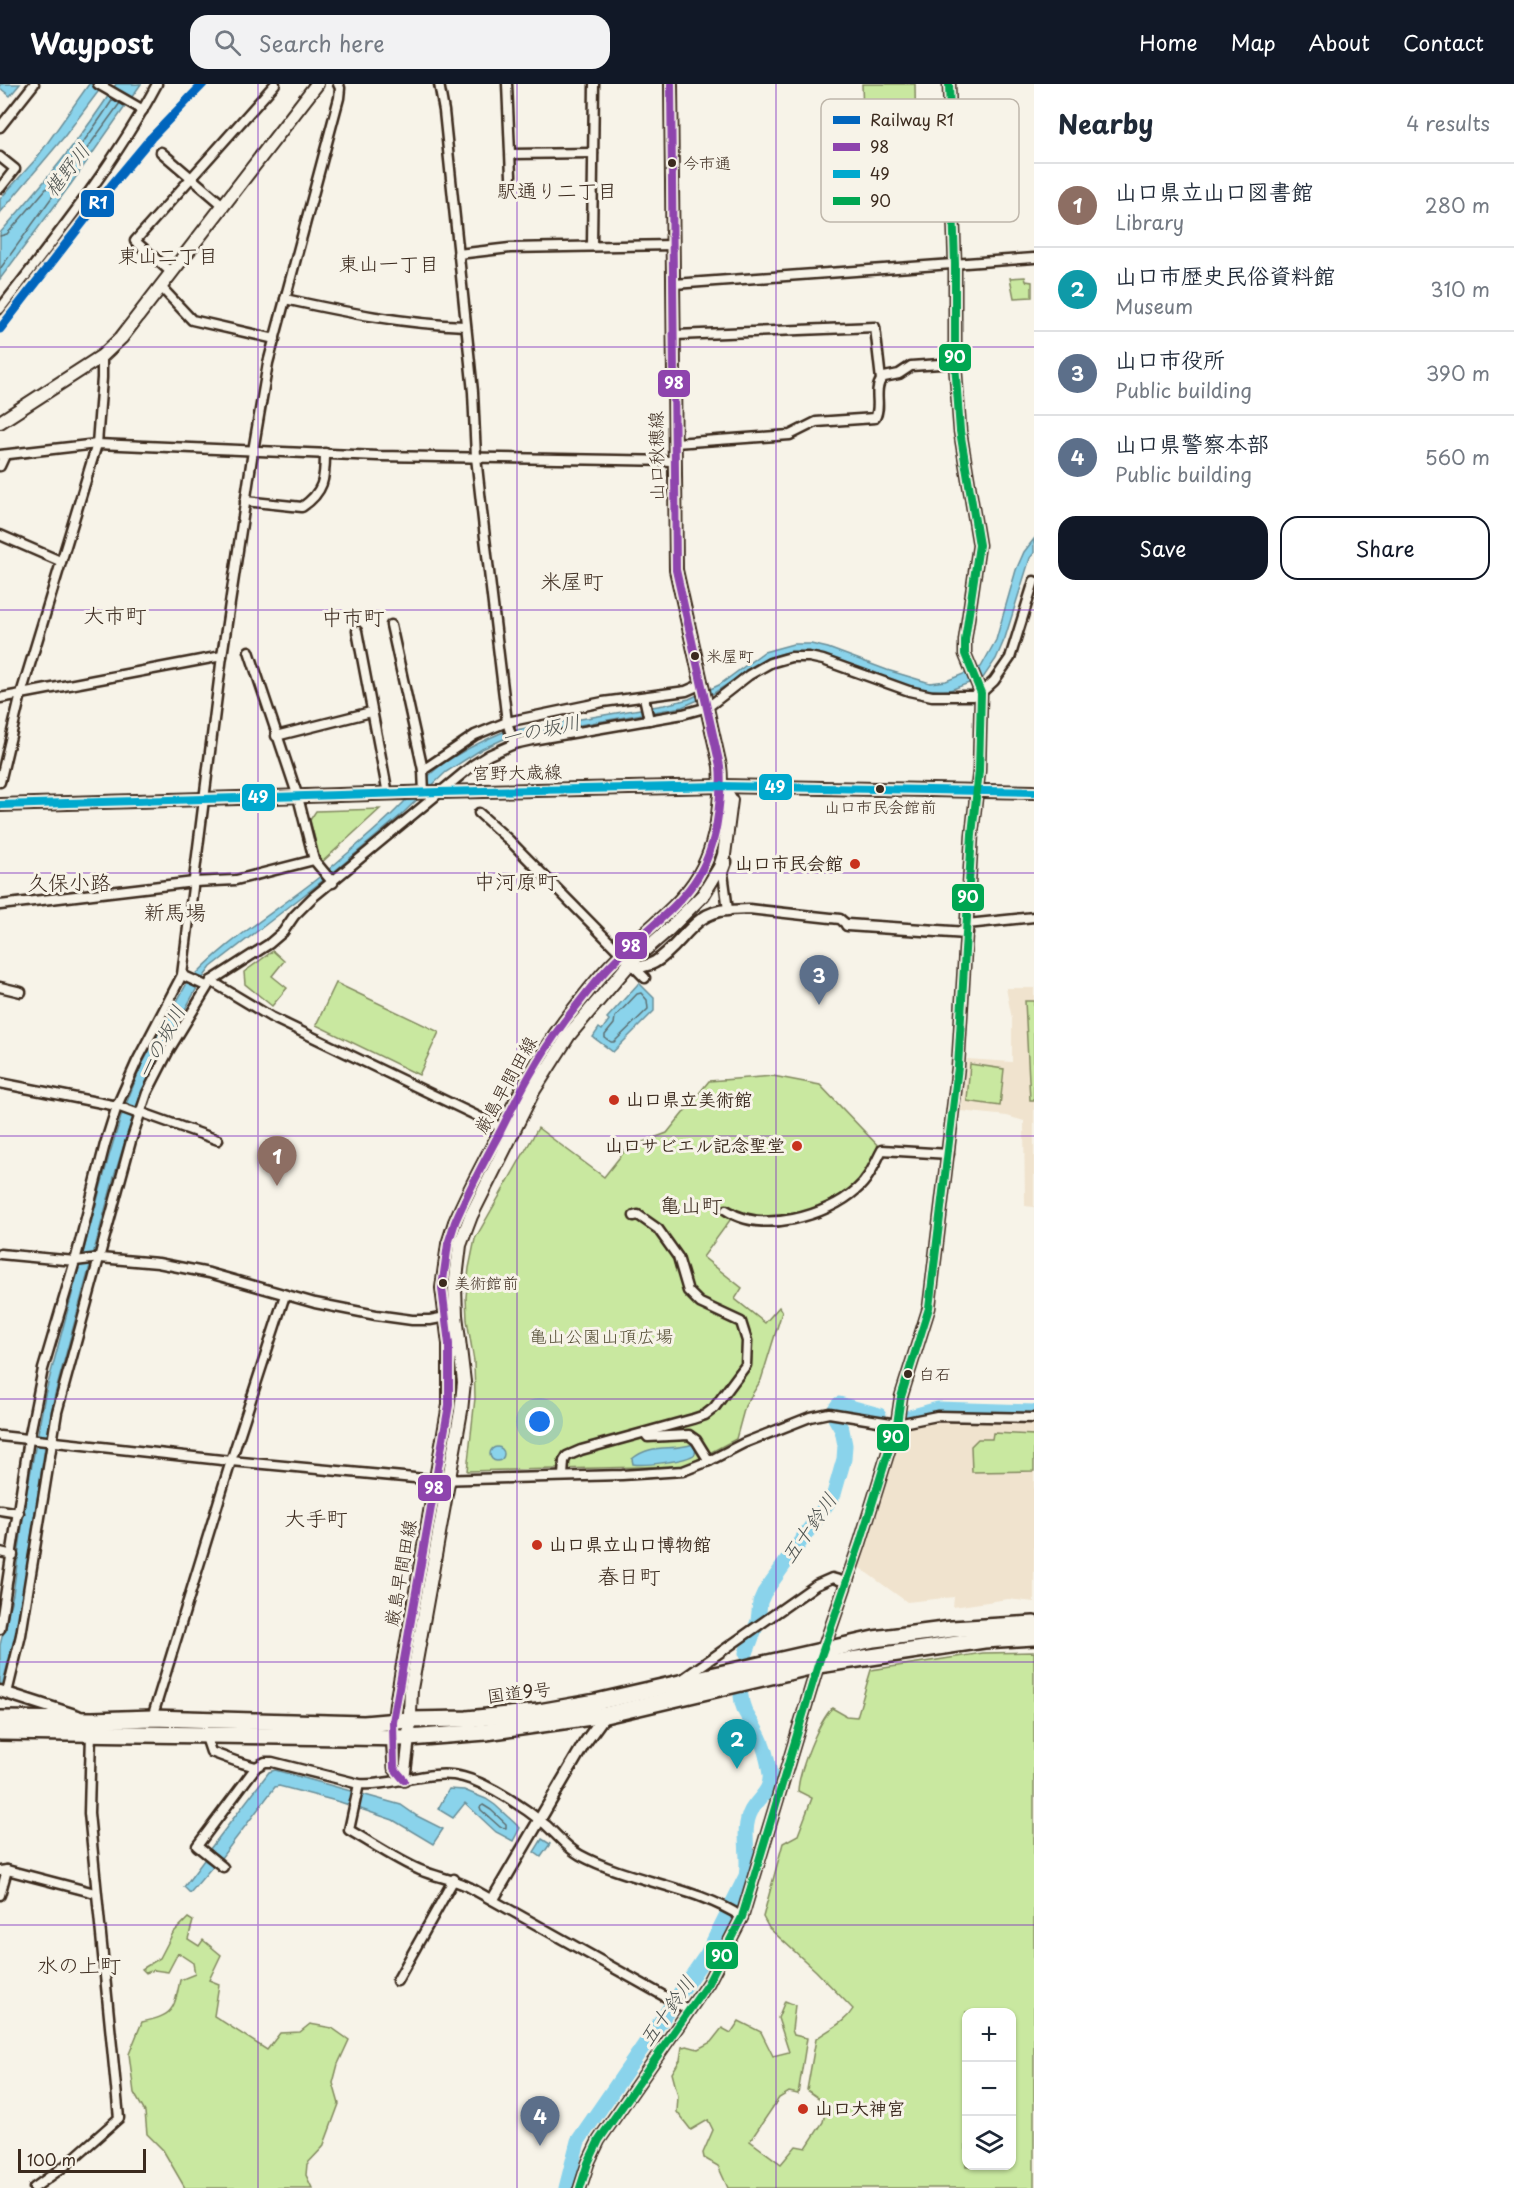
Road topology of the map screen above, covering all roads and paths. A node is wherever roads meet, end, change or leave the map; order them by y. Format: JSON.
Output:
{"nodes":[{"id":1,"x":34,"y":84,"type":"edge"},
{"id":2,"x":98,"y":84,"type":"edge"},
{"id":3,"x":157,"y":84,"type":"edge"},
{"id":4,"x":274,"y":84,"type":"edge"},
{"id":5,"x":317,"y":84,"type":"edge"},
{"id":6,"x":338,"y":84,"type":"edge"},
{"id":7,"x":439,"y":84,"type":"edge"},
{"id":8,"x":507,"y":84,"type":"edge"},
{"id":9,"x":594,"y":84,"type":"edge"},
{"id":10,"x":671,"y":84,"type":"edge"},
{"id":11,"x":949,"y":84,"type":"edge"},
{"id":12,"x":950,"y":99,"type":"edge"},
{"id":13,"x":140,"y":108,"type":"junction"},
{"id":14,"x":0,"y":127,"type":"edge"},
{"id":15,"x":161,"y":152,"type":"dead end"},
{"id":16,"x":593,"y":153,"type":"junction"},
{"id":17,"x":511,"y":154,"type":"junction"},
{"id":18,"x":0,"y":157,"type":"edge"},
{"id":19,"x":511,"y":176,"type":"dead end"},
{"id":20,"x":191,"y":178,"type":"junction"},
{"id":21,"x":0,"y":188,"type":"edge"},
{"id":22,"x":224,"y":206,"type":"junction"},
{"id":23,"x":954,"y":222,"type":"edge"},
{"id":24,"x":592,"y":245,"type":"junction"},
{"id":25,"x":673,"y":245,"type":"junction"},
{"id":26,"x":458,"y":254,"type":"junction"},
{"id":27,"x":1034,"y":258,"type":"edge"},
{"id":28,"x":955,"y":264,"type":"junction"},
{"id":29,"x":172,"y":273,"type":"junction"},
{"id":30,"x":674,"y":284,"type":"junction"},
{"id":31,"x":161,"y":287,"type":"junction"},
{"id":32,"x":285,"y":299,"type":"junction"},
{"id":33,"x":0,"y":309,"type":"edge"},
{"id":34,"x":465,"y":327,"type":"junction"},
{"id":35,"x":675,"y":335,"type":"junction"},
{"id":36,"x":275,"y":339,"type":"junction"},
{"id":37,"x":102,"y":356,"type":"junction"},
{"id":38,"x":955,"y":363,"type":"junction"},
{"id":39,"x":881,"y":380,"type":"junction"},
{"id":40,"x":0,"y":422,"type":"edge"},
{"id":41,"x":675,"y":443,"type":"junction"},
{"id":42,"x":97,"y":444,"type":"junction"},
{"id":43,"x":253,"y":450,"type":"junction"},
{"id":44,"x":325,"y":453,"type":"junction"},
{"id":45,"x":2,"y":455,"type":"edge"},
{"id":46,"x":476,"y":457,"type":"junction"},
{"id":47,"x":675,"y":460,"type":"junction"},
{"id":48,"x":0,"y":466,"type":"edge"},
{"id":49,"x":245,"y":501,"type":"junction"},
{"id":50,"x":0,"y":535,"type":"edge"},
{"id":51,"x":60,"y":561,"type":"junction"},
{"id":52,"x":1034,"y":581,"type":"edge"},
{"id":53,"x":391,"y":625,"type":"dead end"},
{"id":54,"x":357,"y":631,"type":"dead end"},
{"id":55,"x":249,"y":651,"type":"dead end"},
{"id":56,"x":222,"y":656,"type":"junction"},
{"id":57,"x":702,"y":684,"type":"junction"},
{"id":58,"x":980,"y":690,"type":"junction"},
{"id":59,"x":21,"y":694,"type":"junction"},
{"id":60,"x":0,"y":698,"type":"edge"},
{"id":61,"x":645,"y":700,"type":"junction"},
{"id":62,"x":708,"y":707,"type":"junction"},
{"id":63,"x":371,"y":712,"type":"junction"},
{"id":64,"x":648,"y":718,"type":"junction"},
{"id":65,"x":508,"y":724,"type":"junction"},
{"id":66,"x":276,"y":736,"type":"junction"},
{"id":67,"x":514,"y":744,"type":"junction"},
{"id":68,"x":423,"y":775,"type":"junction"},
{"id":69,"x":0,"y":782,"type":"edge"},
{"id":70,"x":722,"y":786,"type":"junction"},
{"id":71,"x":977,"y":790,"type":"junction"},
{"id":72,"x":438,"y":792,"type":"junction"},
{"id":73,"x":1034,"y":792,"type":"edge"},
{"id":74,"x":424,"y":793,"type":"junction"},
{"id":75,"x":388,"y":794,"type":"junction"},
{"id":76,"x":298,"y":797,"type":"junction"},
{"id":77,"x":204,"y":800,"type":"junction"},
{"id":78,"x":0,"y":805,"type":"edge"},
{"id":79,"x":479,"y":813,"type":"dead end"},
{"id":80,"x":726,"y":842,"type":"junction"},
{"id":81,"x":314,"y":860,"type":"junction"},
{"id":82,"x":194,"y":882,"type":"junction"},
{"id":83,"x":332,"y":882,"type":"junction"},
{"id":84,"x":0,"y":905,"type":"edge"},
{"id":85,"x":728,"y":910,"type":"junction"},
{"id":86,"x":1034,"y":917,"type":"edge"},
{"id":87,"x":847,"y":925,"type":"joint"},
{"id":88,"x":967,"y":929,"type":"junction"},
{"id":89,"x":622,"y":953,"type":"junction"},
{"id":90,"x":634,"y":965,"type":"junction"},
{"id":91,"x":184,"y":976,"type":"junction"},
{"id":92,"x":645,"y":978,"type":"dead end"},
{"id":93,"x":206,"y":984,"type":"junction"},
{"id":94,"x":0,"y":987,"type":"edge"},
{"id":95,"x":21,"y":992,"type":"dead end"},
{"id":96,"x":0,"y":1083,"type":"edge"},
{"id":97,"x":118,"y":1107,"type":"junction"},
{"id":98,"x":138,"y":1113,"type":"junction"},
{"id":99,"x":502,"y":1128,"type":"junction"},
{"id":100,"x":218,"y":1140,"type":"dead end"},
{"id":101,"x":949,"y":1154,"type":"junction"},
{"id":102,"x":726,"y":1210,"type":"dead end"},
{"id":103,"x":633,"y":1216,"type":"dead end"},
{"id":104,"x":0,"y":1254,"type":"edge"},
{"id":105,"x":98,"y":1258,"type":"junction"},
{"id":106,"x":77,"y":1261,"type":"junction"},
{"id":107,"x":285,"y":1295,"type":"junction"},
{"id":108,"x":450,"y":1316,"type":"junction"},
{"id":109,"x":1034,"y":1418,"type":"edge"},
{"id":110,"x":897,"y":1424,"type":"junction"},
{"id":111,"x":645,"y":1433,"type":"junction"},
{"id":112,"x":0,"y":1437,"type":"edge"},
{"id":113,"x":32,"y":1439,"type":"junction"},
{"id":114,"x":49,"y":1441,"type":"junction"},
{"id":115,"x":231,"y":1461,"type":"junction"},
{"id":116,"x":709,"y":1461,"type":"junction"},
{"id":117,"x":563,"y":1476,"type":"junction"},
{"id":118,"x":450,"y":1478,"type":"junction"},
{"id":119,"x":436,"y":1480,"type":"junction"},
{"id":120,"x":0,"y":1510,"type":"edge"},
{"id":121,"x":19,"y":1513,"type":"junction"},
{"id":122,"x":0,"y":1552,"type":"edge"},
{"id":123,"x":13,"y":1555,"type":"junction"},
{"id":124,"x":5,"y":1574,"type":"edge"},
{"id":125,"x":846,"y":1582,"type":"junction"},
{"id":126,"x":1034,"y":1624,"type":"edge"},
{"id":127,"x":0,"y":1629,"type":"edge"},
{"id":128,"x":1034,"y":1637,"type":"edge"},
{"id":129,"x":823,"y":1650,"type":"junction"},
{"id":130,"x":818,"y":1665,"type":"junction"},
{"id":131,"x":676,"y":1684,"type":"junction"},
{"id":132,"x":3,"y":1692,"type":"edge"},
{"id":133,"x":605,"y":1715,"type":"junction"},
{"id":134,"x":152,"y":1718,"type":"junction"},
{"id":135,"x":0,"y":1719,"type":"edge"},
{"id":136,"x":401,"y":1721,"type":"junction"},
{"id":137,"x":92,"y":1727,"type":"junction"},
{"id":138,"x":0,"y":1732,"type":"edge"},
{"id":139,"x":205,"y":1734,"type":"junction"},
{"id":140,"x":392,"y":1737,"type":"junction"},
{"id":141,"x":409,"y":1738,"type":"junction"},
{"id":142,"x":256,"y":1767,"type":"junction"},
{"id":143,"x":405,"y":1780,"type":"junction"},
{"id":144,"x":358,"y":1787,"type":"junction"},
{"id":145,"x":540,"y":1820,"type":"junction"},
{"id":146,"x":223,"y":1867,"type":"dead end"},
{"id":147,"x":4,"y":1870,"type":"edge"},
{"id":148,"x":454,"y":1879,"type":"junction"},
{"id":149,"x":95,"y":1893,"type":"junction"},
{"id":150,"x":0,"y":1895,"type":"edge"},
{"id":151,"x":492,"y":1899,"type":"junction"},
{"id":152,"x":738,"y":1915,"type":"junction"},
{"id":153,"x":397,"y":1981,"type":"dead end"},
{"id":154,"x":689,"y":2010,"type":"junction"},
{"id":155,"x":34,"y":2188,"type":"edge"},
{"id":156,"x":580,"y":2188,"type":"edge"}],
"edges":[{"from":1,"to":14,"type":"street"},
{"from":2,"to":13,"type":"street"},
{"from":3,"to":13,"type":"street"},
{"from":4,"to":20,"type":"street"},
{"from":5,"to":22,"type":"main road"},
{"from":6,"to":32,"type":"street"},
{"from":7,"to":26,"type":"street"},
{"from":8,"to":17,"type":"street"},
{"from":9,"to":16,"type":"street"},
{"from":10,"to":25,"type":"main road","name":"山口秋穂線"},
{"from":11,"to":12,"type":"street"},
{"from":13,"to":33,"type":"street"},
{"from":15,"to":20,"type":"street"},
{"from":16,"to":17,"type":"street"},
{"from":16,"to":24,"type":"street"},
{"from":17,"to":19,"type":"street"},
{"from":18,"to":21,"type":"street"},
{"from":20,"to":22,"type":"street"},
{"from":20,"to":29,"type":"street"},
{"from":22,"to":29,"type":"main road"},
{"from":23,"to":28,"type":"street"},
{"from":24,"to":25,"type":"street"},
{"from":24,"to":26,"type":"street"},
{"from":25,"to":30,"type":"main road","name":"山口秋穂線"},
{"from":26,"to":34,"type":"street"},
{"from":27,"to":28,"type":"street"},
{"from":28,"to":30,"type":"street"},
{"from":28,"to":38,"type":"street"},
{"from":29,"to":31,"type":"main road"},
{"from":30,"to":35,"type":"main road","name":"山口秋穂線"},
{"from":31,"to":36,"type":"street"},
{"from":31,"to":37,"type":"main road"},
{"from":32,"to":34,"type":"street"},
{"from":32,"to":36,"type":"street"},
{"from":34,"to":46,"type":"street"},
{"from":35,"to":39,"type":"street"},
{"from":35,"to":41,"type":"main road","name":"山口秋穂線"},
{"from":36,"to":43,"type":"street"},
{"from":37,"to":40,"type":"main road"},
{"from":37,"to":42,"type":"street"},
{"from":38,"to":39,"type":"street"},
{"from":38,"to":58,"type":"street"},
{"from":39,"to":41,"type":"street"},
{"from":41,"to":47,"type":"main road","name":"山口秋穂線"},
{"from":42,"to":43,"type":"street"},
{"from":42,"to":45,"type":"street"},
{"from":42,"to":51,"type":"street"},
{"from":43,"to":44,"type":"street"},
{"from":43,"to":49,"type":"street"},
{"from":44,"to":46,"type":"street"},
{"from":44,"to":49,"type":"street"},
{"from":45,"to":48,"type":"street"},
{"from":46,"to":47,"type":"street"},
{"from":46,"to":65,"type":"street"},
{"from":47,"to":57,"type":"main road","name":"山口秋穂線"},
{"from":49,"to":56,"type":"street"},
{"from":50,"to":51,"type":"street"},
{"from":51,"to":59,"type":"street"},
{"from":52,"to":58,"type":"street"},
{"from":53,"to":68,"type":"street"},
{"from":54,"to":63,"type":"street"},
{"from":55,"to":66,"type":"street"},
{"from":56,"to":59,"type":"street"},
{"from":56,"to":77,"type":"street"},
{"from":57,"to":61,"type":"street"},
{"from":57,"to":62,"type":"main road","name":"山口秋穂線"},
{"from":58,"to":62,"type":"street"},
{"from":58,"to":71,"type":"street"},
{"from":59,"to":60,"type":"street"},
{"from":59,"to":69,"type":"street"},
{"from":61,"to":64,"type":"street"},
{"from":61,"to":65,"type":"street"},
{"from":62,"to":64,"type":"street"},
{"from":62,"to":70,"type":"main road","name":"山口秋穂線"},
{"from":63,"to":66,"type":"street"},
{"from":63,"to":75,"type":"street"},
{"from":64,"to":67,"type":"street"},
{"from":65,"to":67,"type":"street"},
{"from":65,"to":68,"type":"street"},
{"from":66,"to":76,"type":"street"},
{"from":67,"to":72,"type":"street"},
{"from":68,"to":74,"type":"street"},
{"from":70,"to":71,"type":"main road","name":"宮野大歳線"},
{"from":70,"to":72,"type":"main road","name":"宮野大歳線"},
{"from":70,"to":80,"type":"main road","name":"厳島早間田線"},
{"from":70,"to":89,"type":"main road","name":"厳島早間田線"},
{"from":71,"to":73,"type":"main road","name":"宮野大歳線"},
{"from":71,"to":88,"type":"street"},
{"from":72,"to":74,"type":"main road","name":"宮野大歳線"},
{"from":72,"to":83,"type":"street"},
{"from":74,"to":75,"type":"main road","name":"宮野大歳線"},
{"from":75,"to":76,"type":"main road","name":"宮野大歳線"},
{"from":76,"to":77,"type":"main road","name":"宮野大歳線"},
{"from":76,"to":81,"type":"street"},
{"from":77,"to":78,"type":"main road","name":"宮野大歳線"},
{"from":77,"to":82,"type":"street"},
{"from":79,"to":89,"type":"street"},
{"from":80,"to":85,"type":"street"},
{"from":80,"to":90,"type":"main road","name":"厳島早間田線"},
{"from":81,"to":82,"type":"street"},
{"from":81,"to":83,"type":"street"},
{"from":82,"to":84,"type":"street"},
{"from":82,"to":91,"type":"street"},
{"from":83,"to":93,"type":"street"},
{"from":85,"to":87,"type":"street"},
{"from":85,"to":90,"type":"street"},
{"from":86,"to":88,"type":"street"},
{"from":87,"to":88,"type":"street"},
{"from":88,"to":101,"type":"street"},
{"from":89,"to":90,"type":"street"},
{"from":89,"to":99,"type":"main road","name":"厳島早間田線"},
{"from":90,"to":92,"type":"street"},
{"from":90,"to":108,"type":"main road","name":"厳島早間田線"},
{"from":91,"to":93,"type":"street"},
{"from":91,"to":97,"type":"street"},
{"from":93,"to":98,"type":"street"},
{"from":93,"to":99,"type":"street"},
{"from":94,"to":95,"type":"street"},
{"from":96,"to":97,"type":"street"},
{"from":97,"to":98,"type":"street"},
{"from":97,"to":106,"type":"street"},
{"from":98,"to":100,"type":"street"},
{"from":98,"to":105,"type":"street"},
{"from":99,"to":108,"type":"main road","name":"厳島早間田線"},
{"from":101,"to":102,"type":"street"},
{"from":101,"to":110,"type":"street"},
{"from":103,"to":111,"type":"street"},
{"from":104,"to":106,"type":"street"},
{"from":105,"to":106,"type":"street"},
{"from":105,"to":107,"type":"street"},
{"from":105,"to":114,"type":"street"},
{"from":106,"to":113,"type":"street"},
{"from":107,"to":108,"type":"street"},
{"from":107,"to":115,"type":"street"},
{"from":108,"to":118,"type":"main road","name":"厳島早間田線"},
{"from":108,"to":119,"type":"main road","name":"厳島早間田線"},
{"from":109,"to":110,"type":"street"},
{"from":110,"to":116,"type":"street"},
{"from":110,"to":125,"type":"street"},
{"from":111,"to":116,"type":"street"},
{"from":111,"to":117,"type":"street"},
{"from":112,"to":113,"type":"street"},
{"from":113,"to":114,"type":"street"},
{"from":113,"to":121,"type":"street"},
{"from":114,"to":115,"type":"street"},
{"from":114,"to":132,"type":"street"},
{"from":115,"to":119,"type":"street"},
{"from":115,"to":134,"type":"street"},
{"from":116,"to":117,"type":"street"},
{"from":117,"to":118,"type":"street"},
{"from":118,"to":119,"type":"street"},
{"from":118,"to":136,"type":"main road","name":"厳島早間田線"},
{"from":119,"to":136,"type":"main road","name":"厳島早間田線"},
{"from":120,"to":121,"type":"street"},
{"from":121,"to":123,"type":"street"},
{"from":122,"to":123,"type":"street"},
{"from":123,"to":124,"type":"street"},
{"from":124,"to":127,"type":"street"},
{"from":125,"to":129,"type":"street"},
{"from":125,"to":131,"type":"street"},
{"from":126,"to":129,"type":"highway","name":"国道9号"},
{"from":128,"to":130,"type":"highway","name":"国道9号"},
{"from":129,"to":130,"type":"street"},
{"from":129,"to":131,"type":"highway","name":"国道9号"},
{"from":130,"to":133,"type":"highway","name":"国道9号"},
{"from":130,"to":152,"type":"street"},
{"from":131,"to":136,"type":"highway","name":"国道9号"},
{"from":132,"to":137,"type":"street"},
{"from":133,"to":141,"type":"highway","name":"国道9号"},
{"from":133,"to":145,"type":"street"},
{"from":134,"to":136,"type":"highway","name":"国道9号"},
{"from":134,"to":137,"type":"highway","name":"国道9号"},
{"from":135,"to":137,"type":"highway","name":"国道9号"},
{"from":136,"to":140,"type":"main road","name":"厳島早間田線"},
{"from":136,"to":141,"type":"main road","name":"厳島早間田線"},
{"from":137,"to":138,"type":"highway","name":"国道9号"},
{"from":137,"to":139,"type":"highway","name":"国道9号"},
{"from":137,"to":149,"type":"street"},
{"from":139,"to":140,"type":"highway","name":"国道9号"},
{"from":139,"to":142,"type":"street"},
{"from":140,"to":141,"type":"highway","name":"国道9号"},
{"from":140,"to":143,"type":"street"},
{"from":141,"to":143,"type":"street"},
{"from":142,"to":144,"type":"street"},
{"from":142,"to":146,"type":"street"},
{"from":143,"to":144,"type":"street"},
{"from":143,"to":145,"type":"street"},
{"from":144,"to":148,"type":"street"},
{"from":145,"to":151,"type":"street"},
{"from":145,"to":152,"type":"street"},
{"from":147,"to":149,"type":"street"},
{"from":147,"to":150,"type":"street"},
{"from":148,"to":151,"type":"street"},
{"from":148,"to":153,"type":"street"},
{"from":149,"to":155,"type":"street"},
{"from":151,"to":154,"type":"street"},
{"from":152,"to":154,"type":"street"},
{"from":154,"to":156,"type":"street"}]}
